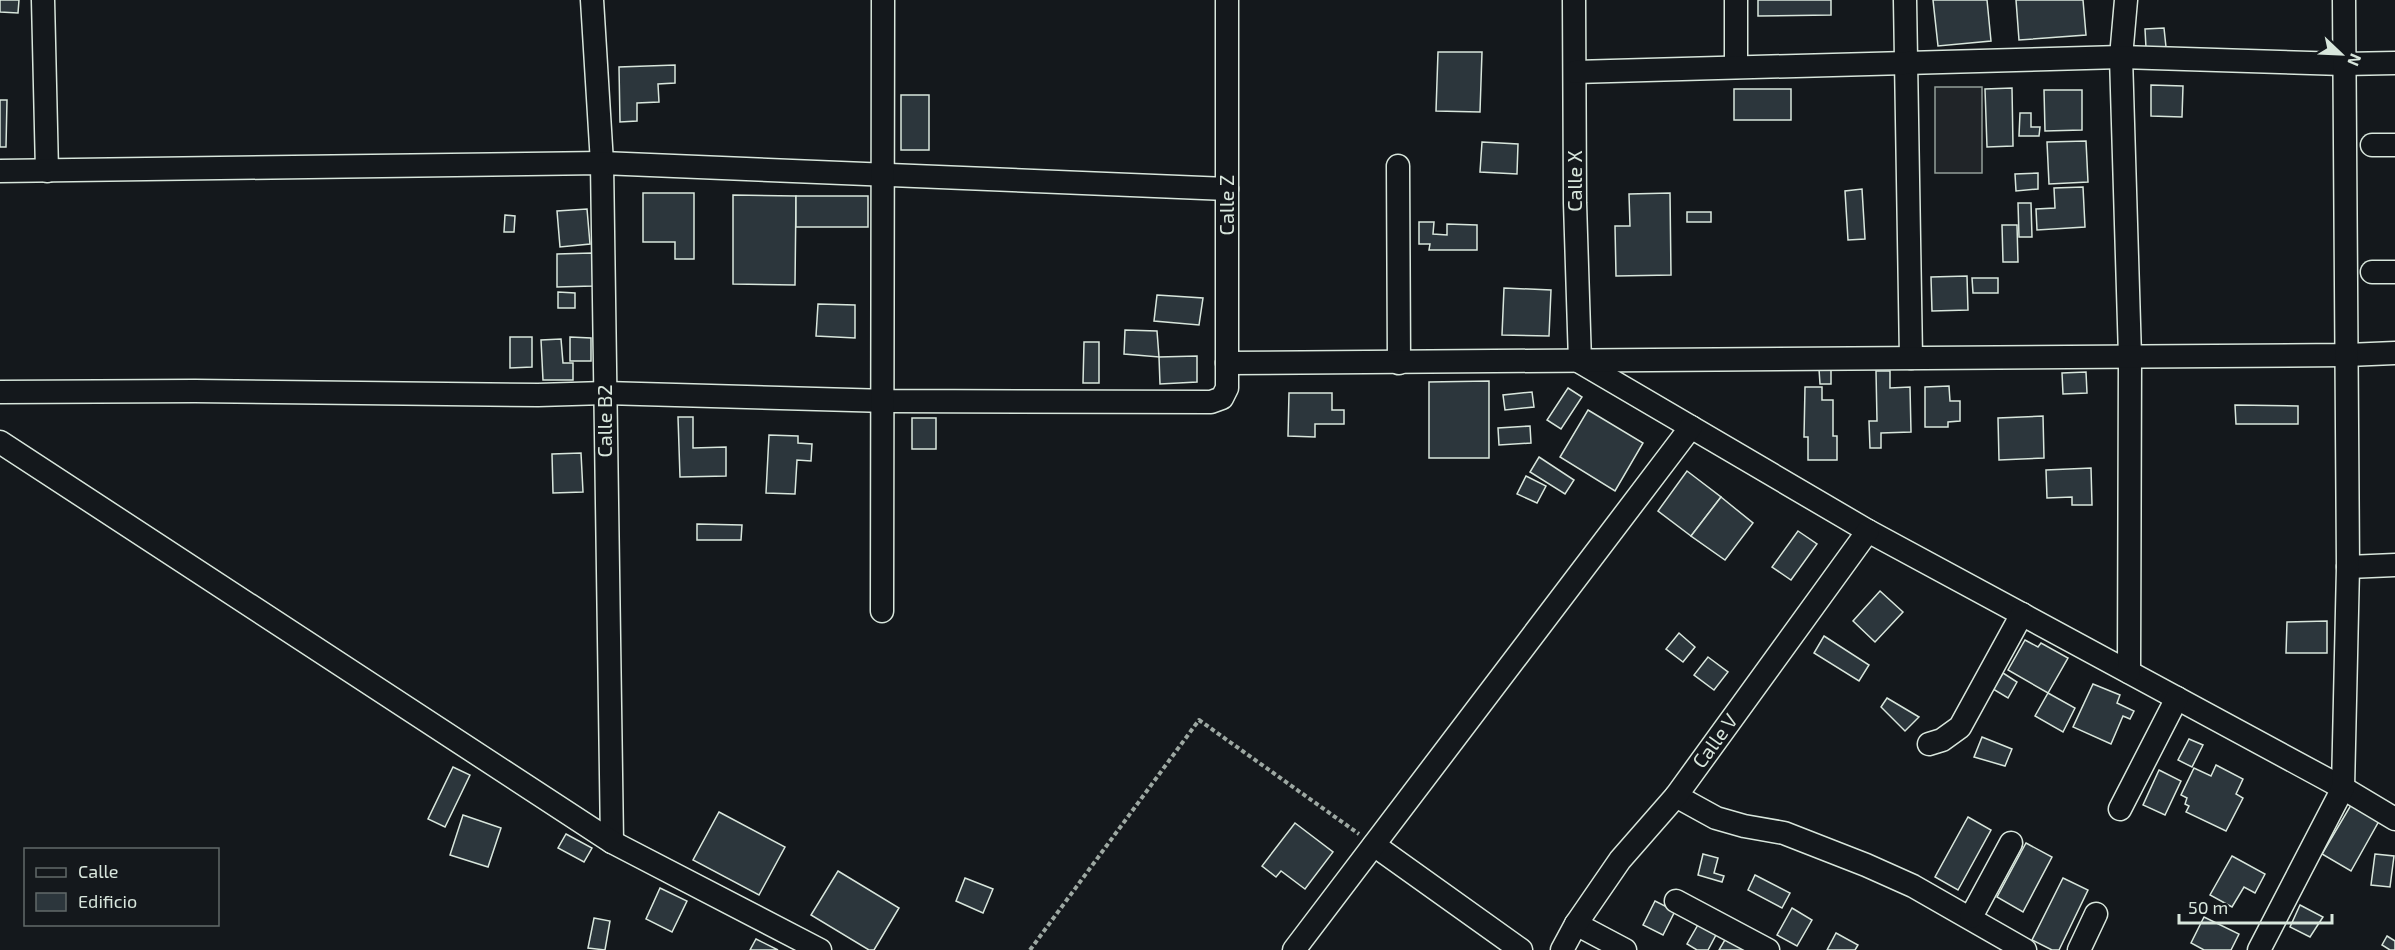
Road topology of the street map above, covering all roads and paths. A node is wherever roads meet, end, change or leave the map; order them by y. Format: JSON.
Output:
{"nodes":[{"id":1,"x":43,"y":0,"type":"edge"},
{"id":2,"x":592,"y":0,"type":"edge"},
{"id":3,"x":883,"y":0,"type":"edge"},
{"id":4,"x":1227,"y":0,"type":"edge"},
{"id":5,"x":1574,"y":0,"type":"edge"},
{"id":6,"x":1737,"y":0,"type":"edge"},
{"id":7,"x":1905,"y":0,"type":"edge"},
{"id":8,"x":2126,"y":0,"type":"edge"},
{"id":9,"x":2344,"y":0,"type":"edge"},
{"id":10,"x":2121,"y":57,"type":"junction"},
{"id":11,"x":2395,"y":63,"type":"edge"},
{"id":12,"x":1905,"y":64,"type":"junction"},
{"id":13,"x":2343,"y":64,"type":"junction"},
{"id":14,"x":1736,"y":67,"type":"junction"},
{"id":15,"x":1575,"y":72,"type":"junction"},
{"id":16,"x":2372,"y":145,"type":"dead end"},
{"id":17,"x":2395,"y":145,"type":"edge"},
{"id":18,"x":602,"y":164,"type":"junction"},
{"id":19,"x":1398,"y":166,"type":"dead end"},
{"id":20,"x":0,"y":171,"type":"edge"},
{"id":21,"x":47,"y":171,"type":"junction"},
{"id":22,"x":883,"y":175,"type":"junction"},
{"id":23,"x":1227,"y":189,"type":"junction"},
{"id":24,"x":2372,"y":272,"type":"dead end"},
{"id":25,"x":2395,"y":272,"type":"edge"},
{"id":26,"x":2395,"y":353,"type":"edge"},
{"id":27,"x":2347,"y":355,"type":"junction"},
{"id":28,"x":2130,"y":357,"type":"junction"},
{"id":29,"x":1911,"y":358,"type":"junction"},
{"id":30,"x":1580,"y":362,"type":"junction"},
{"id":31,"x":1227,"y":363,"type":"junction"},
{"id":32,"x":1399,"y":363,"type":"junction"},
{"id":33,"x":0,"y":392,"type":"edge"},
{"id":34,"x":605,"y":393,"type":"junction"},
{"id":35,"x":883,"y":401,"type":"junction"},
{"id":36,"x":1691,"y":428,"type":"junction"},
{"id":37,"x":0,"y":442,"type":"edge"},
{"id":38,"x":1868,"y":531,"type":"junction"},
{"id":39,"x":2395,"y":565,"type":"edge"},
{"id":40,"x":2348,"y":567,"type":"junction"},
{"id":41,"x":882,"y":611,"type":"dead end"},
{"id":42,"x":2022,"y":614,"type":"junction"},
{"id":43,"x":2130,"y":672,"type":"junction"},
{"id":44,"x":2177,"y":698,"type":"junction"},
{"id":45,"x":1929,"y":744,"type":"dead end"},
{"id":46,"x":2343,"y":788,"type":"junction"},
{"id":47,"x":1676,"y":796,"type":"junction"},
{"id":48,"x":2120,"y":809,"type":"dead end"},
{"id":49,"x":2395,"y":819,"type":"edge"},
{"id":50,"x":612,"y":842,"type":"junction"},
{"id":51,"x":2011,"y":843,"type":"dead end"},
{"id":52,"x":1374,"y":845,"type":"junction"},
{"id":53,"x":1676,"y":900,"type":"dead end"},
{"id":54,"x":2097,"y":914,"type":"dead end"},
{"id":55,"x":1971,"y":917,"type":"junction"},
{"id":56,"x":1576,"y":924,"type":"junction"},
{"id":57,"x":820,"y":950,"type":"edge"},
{"id":58,"x":1030,"y":950,"type":"edge"},
{"id":59,"x":1294,"y":950,"type":"edge"},
{"id":60,"x":1521,"y":950,"type":"edge"},
{"id":61,"x":1562,"y":950,"type":"edge"},
{"id":62,"x":1625,"y":950,"type":"edge"},
{"id":63,"x":1768,"y":950,"type":"edge"},
{"id":64,"x":2025,"y":950,"type":"edge"},
{"id":65,"x":2079,"y":950,"type":"edge"},
{"id":66,"x":2259,"y":950,"type":"edge"}],
"edges":[{"from":1,"to":21,"type":"street"},
{"from":2,"to":18,"type":"street","name":"Calle B2"},
{"from":3,"to":22,"type":"street"},
{"from":4,"to":23,"type":"street","name":"Calle Z"},
{"from":5,"to":15,"type":"street","name":"Calle X"},
{"from":6,"to":14,"type":"street"},
{"from":7,"to":12,"type":"street"},
{"from":8,"to":10,"type":"street"},
{"from":9,"to":13,"type":"street"},
{"from":10,"to":12,"type":"street"},
{"from":10,"to":13,"type":"street"},
{"from":10,"to":28,"type":"street"},
{"from":11,"to":13,"type":"street"},
{"from":12,"to":14,"type":"street"},
{"from":12,"to":29,"type":"street"},
{"from":13,"to":27,"type":"street"},
{"from":14,"to":15,"type":"street"},
{"from":15,"to":30,"type":"street","name":"Calle X"},
{"from":16,"to":17,"type":"street"},
{"from":18,"to":21,"type":"street"},
{"from":18,"to":22,"type":"street"},
{"from":18,"to":34,"type":"street","name":"Calle B2"},
{"from":19,"to":32,"type":"street"},
{"from":20,"to":21,"type":"street"},
{"from":22,"to":23,"type":"street"},
{"from":22,"to":35,"type":"street"},
{"from":23,"to":31,"type":"street","name":"Calle Z"},
{"from":24,"to":25,"type":"street"},
{"from":26,"to":27,"type":"street"},
{"from":27,"to":28,"type":"street"},
{"from":27,"to":40,"type":"street"},
{"from":28,"to":29,"type":"street"},
{"from":28,"to":43,"type":"street"},
{"from":29,"to":30,"type":"street"},
{"from":30,"to":32,"type":"street"},
{"from":30,"to":36,"type":"street"},
{"from":31,"to":32,"type":"street"},
{"from":31,"to":35,"type":"street","name":"Calle Z"},
{"from":33,"to":34,"type":"street"},
{"from":34,"to":35,"type":"street"},
{"from":34,"to":50,"type":"street","name":"Calle B2"},
{"from":35,"to":41,"type":"street"},
{"from":36,"to":38,"type":"street"},
{"from":36,"to":52,"type":"street"},
{"from":37,"to":50,"type":"street"},
{"from":38,"to":42,"type":"street"},
{"from":38,"to":47,"type":"street","name":"Calle V"},
{"from":39,"to":40,"type":"street"},
{"from":40,"to":46,"type":"street"},
{"from":42,"to":43,"type":"street"},
{"from":42,"to":45,"type":"street"},
{"from":43,"to":44,"type":"street"},
{"from":44,"to":46,"type":"street"},
{"from":44,"to":48,"type":"street"},
{"from":46,"to":49,"type":"street"},
{"from":46,"to":66,"type":"street"},
{"from":47,"to":55,"type":"street"},
{"from":47,"to":56,"type":"street","name":"Calle V"},
{"from":50,"to":57,"type":"street"},
{"from":51,"to":55,"type":"street"},
{"from":52,"to":58,"type":"path"},
{"from":52,"to":59,"type":"street"},
{"from":52,"to":60,"type":"street"},
{"from":53,"to":63,"type":"street"},
{"from":54,"to":65,"type":"street"},
{"from":55,"to":64,"type":"street"},
{"from":56,"to":61,"type":"street","name":"Calle V"},
{"from":56,"to":62,"type":"street"}]}
